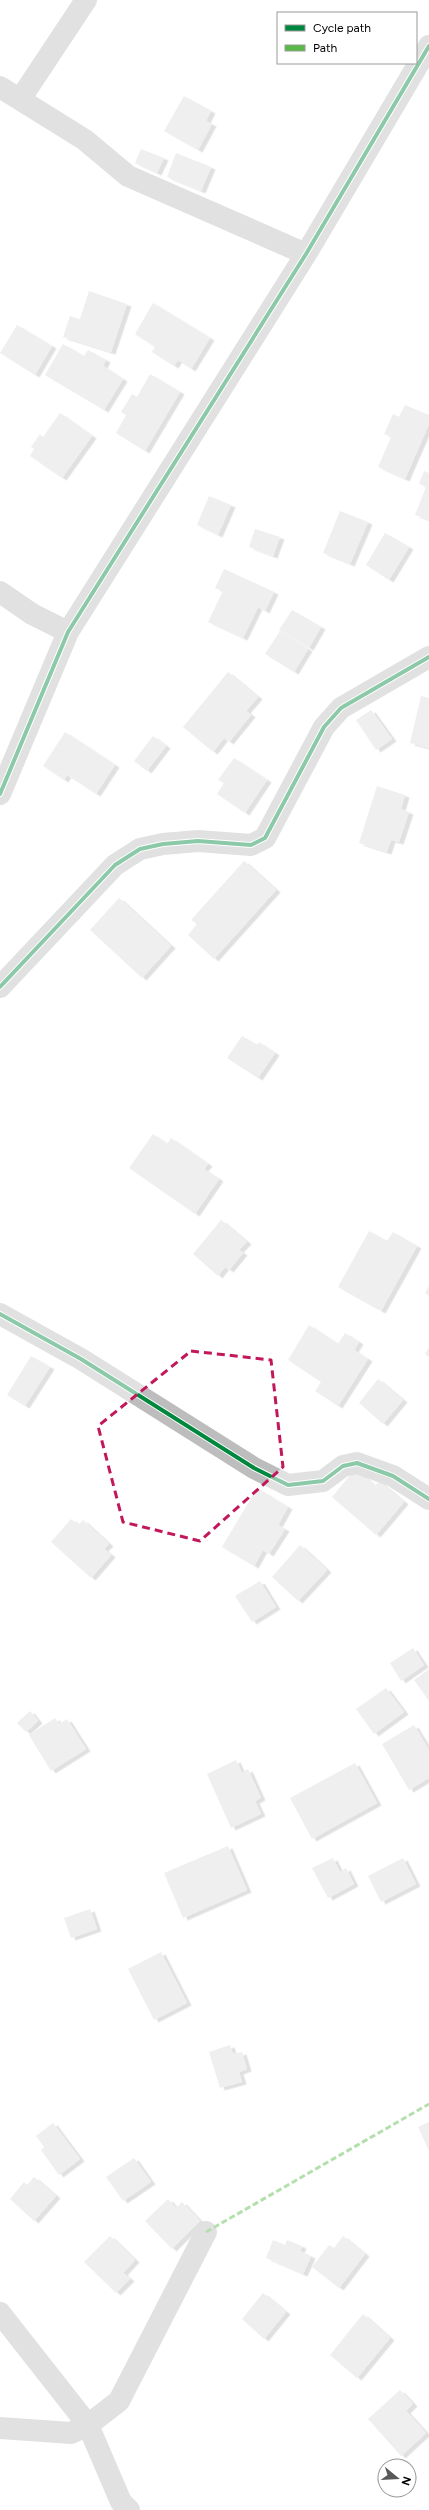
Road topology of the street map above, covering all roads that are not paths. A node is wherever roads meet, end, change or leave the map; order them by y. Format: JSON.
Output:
{"nodes":[{"id":1,"x":86,"y":0,"type":"edge"},
{"id":2,"x":429,"y":46,"type":"edge"},
{"id":3,"x":0,"y":87,"type":"edge"},
{"id":4,"x":21,"y":98,"type":"junction"},
{"id":5,"x":306,"y":254,"type":"junction"},
{"id":6,"x":0,"y":592,"type":"edge"},
{"id":7,"x":68,"y":632,"type":"junction"},
{"id":8,"x":429,"y":657,"type":"edge"},
{"id":9,"x":0,"y":794,"type":"edge"},
{"id":10,"x":0,"y":987,"type":"edge"},
{"id":11,"x":0,"y":1314,"type":"edge"},
{"id":12,"x":429,"y":1499,"type":"edge"},
{"id":13,"x":206,"y":2232,"type":"dead end"},
{"id":14,"x":0,"y":2313,"type":"edge"},
{"id":15,"x":88,"y":2426,"type":"junction"},
{"id":16,"x":0,"y":2428,"type":"edge"},
{"id":17,"x":122,"y":2507,"type":"edge"}],
"edges":[{"from":1,"to":4,"type":"street"},
{"from":2,"to":5,"type":"street"},
{"from":3,"to":4,"type":"street"},
{"from":4,"to":5,"type":"street"},
{"from":5,"to":7,"type":"street"},
{"from":6,"to":7,"type":"street"},
{"from":7,"to":9,"type":"street"},
{"from":8,"to":10,"type":"street"},
{"from":11,"to":12,"type":"street"},
{"from":13,"to":15,"type":"street"},
{"from":14,"to":15,"type":"street"},
{"from":15,"to":16,"type":"street"},
{"from":15,"to":17,"type":"street"}]}
